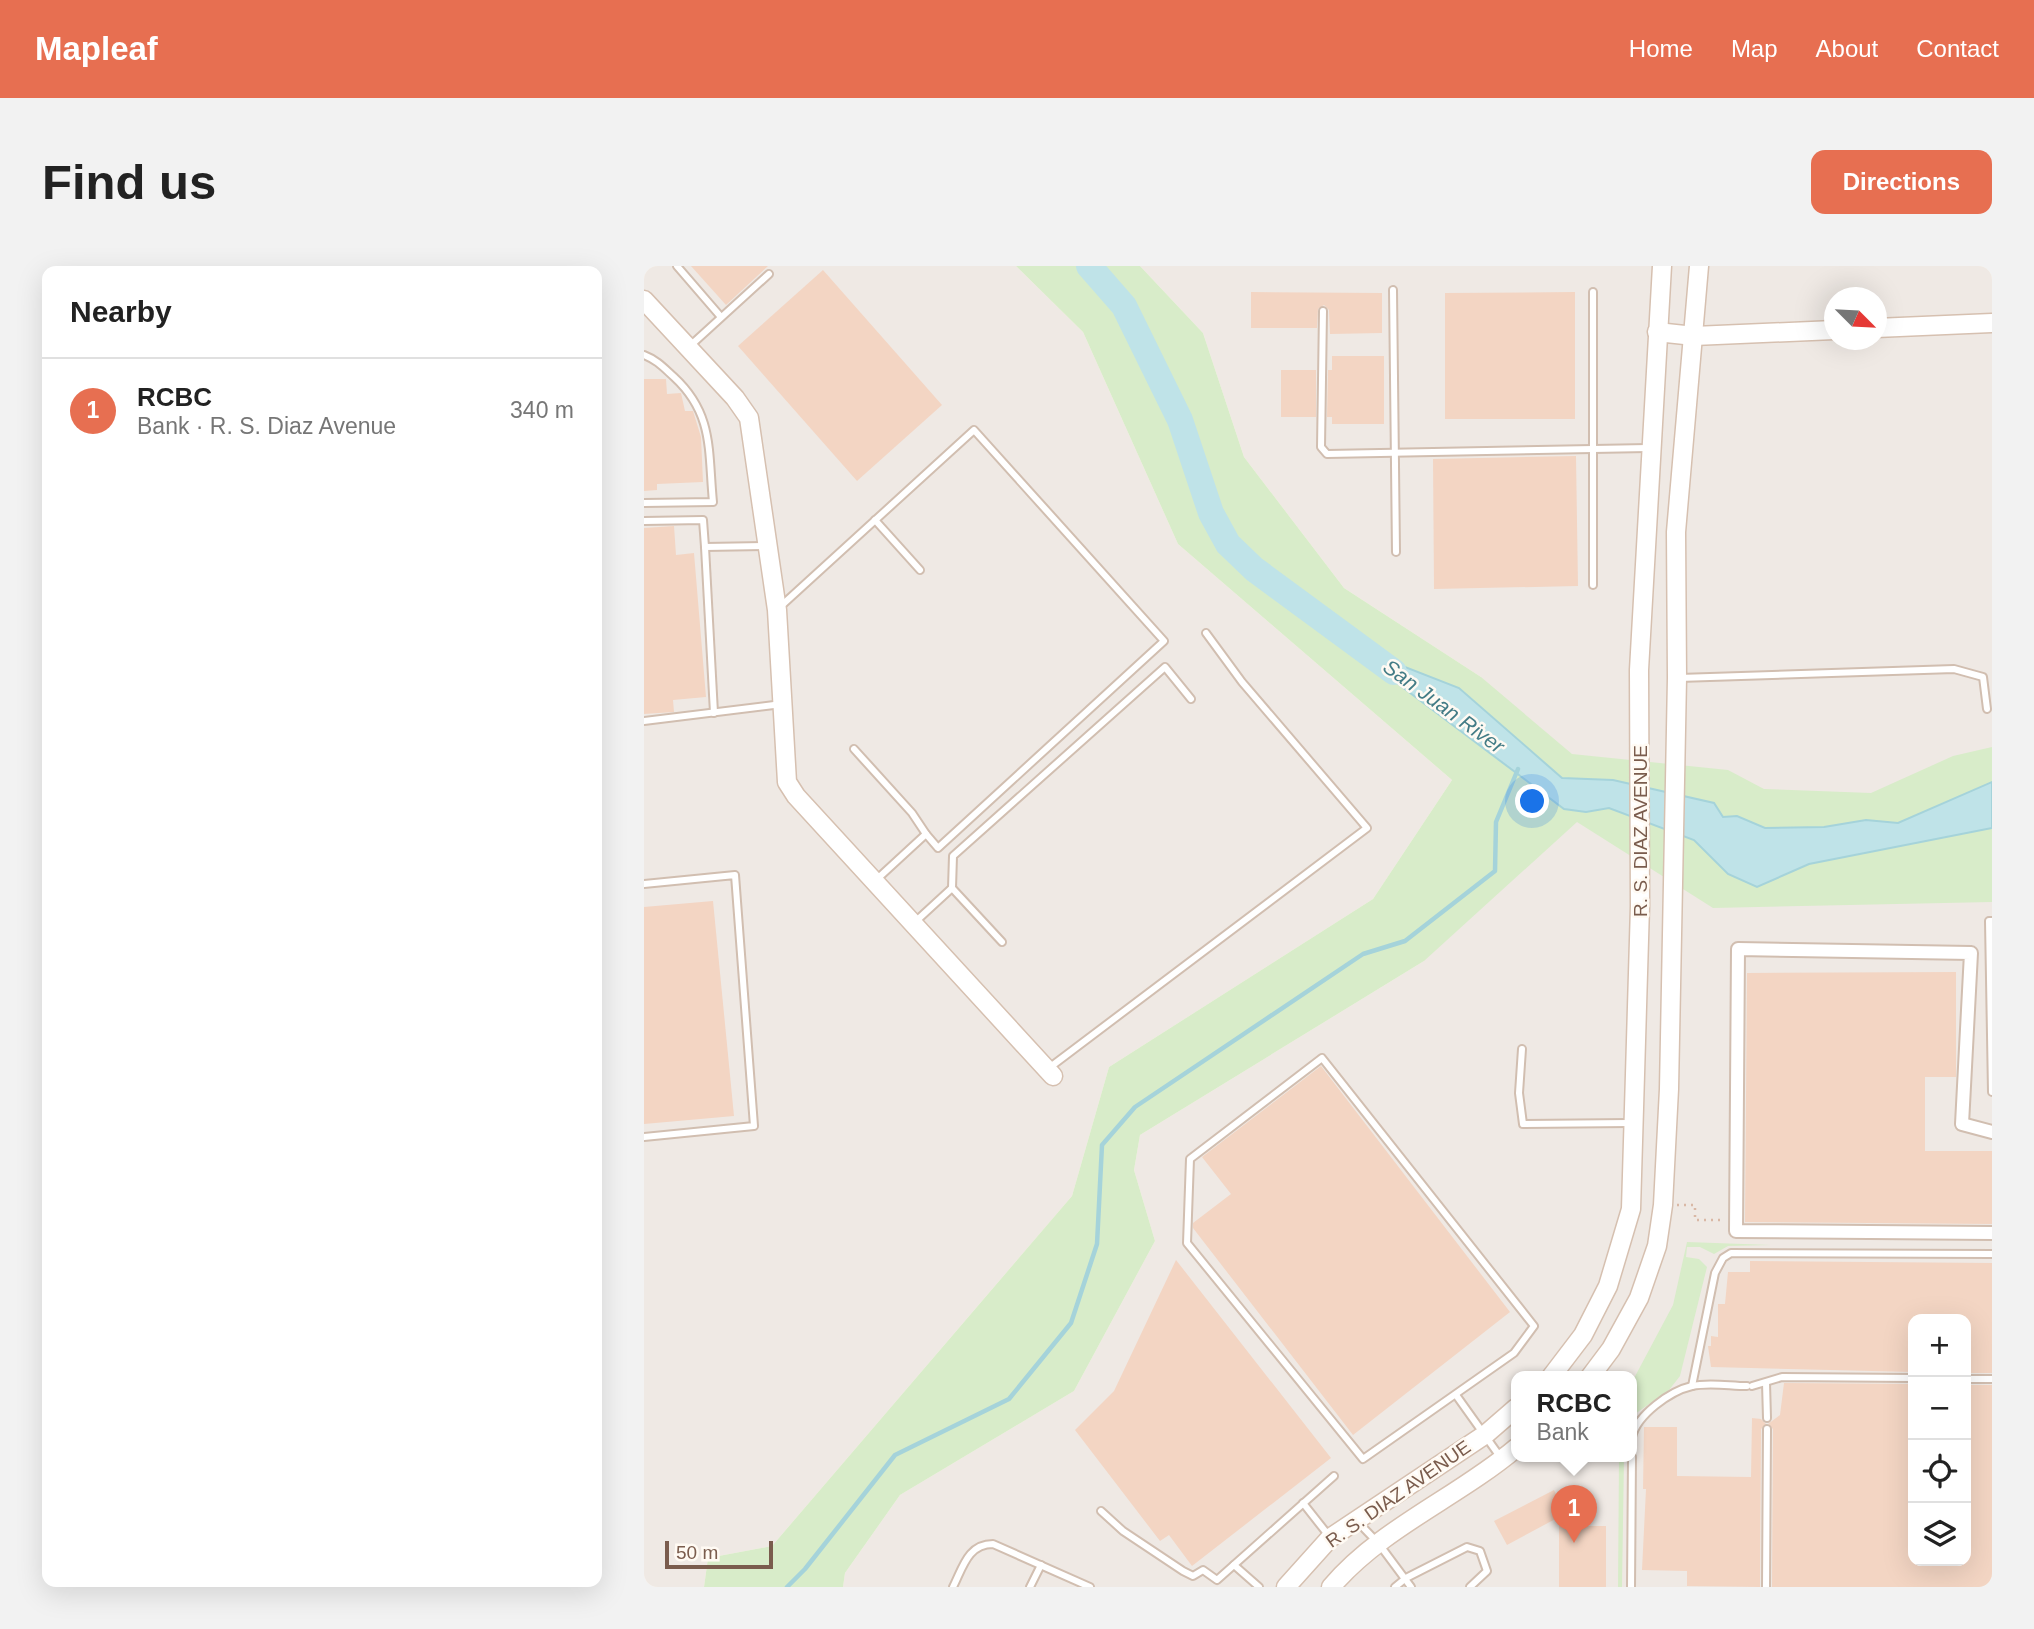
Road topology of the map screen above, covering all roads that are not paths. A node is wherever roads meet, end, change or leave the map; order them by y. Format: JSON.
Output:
{"nodes":[{"id":1,"x":677,"y":266,"type":"edge"},
{"id":2,"x":1662,"y":266,"type":"edge"},
{"id":3,"x":1699,"y":266,"type":"edge"},
{"id":4,"x":769,"y":274,"type":"dead end"},
{"id":5,"x":1394,"y":290,"type":"dead end"},
{"id":6,"x":1593,"y":292,"type":"dead end"},
{"id":7,"x":644,"y":300,"type":"edge"},
{"id":8,"x":1323,"y":311,"type":"dead end"},
{"id":9,"x":721,"y":317,"type":"junction"},
{"id":10,"x":1992,"y":323,"type":"edge"},
{"id":11,"x":1887,"y":328,"type":"edge"},
{"id":12,"x":1824,"y":330,"type":"edge"},
{"id":13,"x":1657,"y":332,"type":"junction"},
{"id":14,"x":1694,"y":336,"type":"junction"},
{"id":15,"x":689,"y":346,"type":"junction"},
{"id":16,"x":644,"y":355,"type":"edge"},
{"id":17,"x":1650,"y":448,"type":"junction"},
{"id":18,"x":1592,"y":449,"type":"junction"},
{"id":19,"x":1394,"y":452,"type":"junction"},
{"id":20,"x":644,"y":503,"type":"edge"},
{"id":21,"x":875,"y":520,"type":"junction"},
{"id":22,"x":644,"y":521,"type":"edge"},
{"id":23,"x":768,"y":546,"type":"junction"},
{"id":24,"x":705,"y":547,"type":"junction"},
{"id":25,"x":1396,"y":552,"type":"dead end"},
{"id":26,"x":920,"y":570,"type":"dead end"},
{"id":27,"x":1593,"y":585,"type":"dead end"},
{"id":28,"x":777,"y":610,"type":"junction"},
{"id":29,"x":1206,"y":633,"type":"dead end"},
{"id":30,"x":1677,"y":678,"type":"junction"},
{"id":31,"x":1191,"y":699,"type":"dead end"},
{"id":32,"x":783,"y":704,"type":"junction"},
{"id":33,"x":1987,"y":709,"type":"dead end"},
{"id":34,"x":714,"y":713,"type":"junction"},
{"id":35,"x":644,"y":721,"type":"edge"},
{"id":36,"x":854,"y":749,"type":"dead end"},
{"id":37,"x":926,"y":834,"type":"junction"},
{"id":38,"x":876,"y":880,"type":"junction"},
{"id":39,"x":644,"y":884,"type":"edge"},
{"id":40,"x":951,"y":888,"type":"junction"},
{"id":41,"x":1992,"y":921,"type":"edge"},
{"id":42,"x":914,"y":922,"type":"junction"},
{"id":43,"x":1002,"y":942,"type":"dead end"},
{"id":44,"x":1522,"y":1049,"type":"dead end"},
{"id":45,"x":1050,"y":1072,"type":"joint"},
{"id":46,"x":1637,"y":1087,"type":"junction"},
{"id":47,"x":1669,"y":1089,"type":"junction"},
{"id":48,"x":1992,"y":1092,"type":"edge"},
{"id":49,"x":1636,"y":1123,"type":"junction"},
{"id":50,"x":1992,"y":1132,"type":"edge"},
{"id":51,"x":644,"y":1137,"type":"edge"},
{"id":52,"x":1992,"y":1233,"type":"edge"},
{"id":53,"x":1992,"y":1254,"type":"edge"},
{"id":54,"x":1608,"y":1286,"type":"junction"},
{"id":55,"x":1639,"y":1298,"type":"junction"},
{"id":56,"x":1556,"y":1371,"type":"edge"},
{"id":57,"x":1594,"y":1371,"type":"edge"},
{"id":58,"x":1908,"y":1378,"type":"edge"},
{"id":59,"x":1971,"y":1379,"type":"edge"},
{"id":60,"x":1992,"y":1379,"type":"edge"},
{"id":61,"x":1766,"y":1383,"type":"junction"},
{"id":62,"x":1692,"y":1386,"type":"junction"},
{"id":63,"x":1456,"y":1395,"type":"junction"},
{"id":64,"x":1511,"y":1412,"type":"edge"},
{"id":65,"x":1767,"y":1418,"type":"dead end"},
{"id":66,"x":1637,"y":1427,"type":"edge"},
{"id":67,"x":1767,"y":1429,"type":"dead end"},
{"id":68,"x":1486,"y":1434,"type":"junction"},
{"id":69,"x":1509,"y":1454,"type":"edge"},
{"id":70,"x":1632,"y":1462,"type":"edge"},
{"id":71,"x":1334,"y":1476,"type":"dead end"},
{"id":72,"x":1303,"y":1503,"type":"junction"},
{"id":73,"x":1101,"y":1511,"type":"dead end"},
{"id":74,"x":1355,"y":1520,"type":"junction"},
{"id":75,"x":1330,"y":1538,"type":"junction"},
{"id":76,"x":1379,"y":1544,"type":"junction"},
{"id":77,"x":1041,"y":1565,"type":"junction"},
{"id":78,"x":1234,"y":1565,"type":"junction"},
{"id":79,"x":1406,"y":1578,"type":"junction"},
{"id":80,"x":953,"y":1587,"type":"edge"},
{"id":81,"x":1030,"y":1587,"type":"edge"},
{"id":82,"x":1090,"y":1587,"type":"edge"},
{"id":83,"x":1259,"y":1587,"type":"edge"},
{"id":84,"x":1286,"y":1587,"type":"edge"},
{"id":85,"x":1331,"y":1587,"type":"edge"},
{"id":86,"x":1395,"y":1587,"type":"edge"},
{"id":87,"x":1411,"y":1587,"type":"edge"},
{"id":88,"x":1470,"y":1587,"type":"edge"},
{"id":89,"x":1631,"y":1587,"type":"edge"},
{"id":90,"x":1766,"y":1587,"type":"edge"}],
"edges":[{"from":1,"to":9,"type":"lane"},
{"from":2,"to":13,"type":"street","name":"R. S. DIAZ AVENUE"},
{"from":3,"to":14,"type":"street","name":"R. S. DIAZ AVENUE"},
{"from":4,"to":9,"type":"lane"},
{"from":5,"to":19,"type":"lane"},
{"from":6,"to":18,"type":"lane"},
{"from":7,"to":15,"type":"street"},
{"from":8,"to":19,"type":"lane"},
{"from":9,"to":15,"type":"lane"},
{"from":10,"to":11,"type":"street"},
{"from":12,"to":14,"type":"street"},
{"from":13,"to":14,"type":"street"},
{"from":13,"to":17,"type":"street","name":"R. S. DIAZ AVENUE"},
{"from":14,"to":30,"type":"street","name":"R. S. DIAZ AVENUE"},
{"from":15,"to":23,"type":"street"},
{"from":16,"to":20,"type":"lane"},
{"from":17,"to":18,"type":"lane"},
{"from":17,"to":46,"type":"street","name":"R. S. DIAZ AVENUE"},
{"from":18,"to":19,"type":"lane"},
{"from":18,"to":27,"type":"lane"},
{"from":19,"to":25,"type":"lane"},
{"from":21,"to":26,"type":"lane"},
{"from":21,"to":28,"type":"lane"},
{"from":21,"to":37,"type":"lane"},
{"from":22,"to":24,"type":"lane"},
{"from":23,"to":24,"type":"lane"},
{"from":23,"to":28,"type":"street"},
{"from":24,"to":34,"type":"lane"},
{"from":28,"to":32,"type":"street"},
{"from":29,"to":45,"type":"lane"},
{"from":30,"to":33,"type":"lane"},
{"from":30,"to":47,"type":"street","name":"R. S. DIAZ AVENUE"},
{"from":31,"to":40,"type":"lane"},
{"from":32,"to":34,"type":"lane"},
{"from":32,"to":38,"type":"street"},
{"from":34,"to":35,"type":"lane"},
{"from":36,"to":37,"type":"lane"},
{"from":37,"to":38,"type":"lane"},
{"from":38,"to":42,"type":"street"},
{"from":39,"to":51,"type":"lane"},
{"from":40,"to":42,"type":"lane"},
{"from":40,"to":43,"type":"lane"},
{"from":41,"to":48,"type":"lane"},
{"from":42,"to":45,"type":"street"},
{"from":44,"to":49,"type":"lane"},
{"from":46,"to":47,"type":"street"},
{"from":46,"to":49,"type":"street","name":"R. S. DIAZ AVENUE"},
{"from":47,"to":55,"type":"street","name":"R. S. DIAZ AVENUE"},
{"from":49,"to":54,"type":"street","name":"R. S. DIAZ AVENUE"},
{"from":50,"to":52,"type":"street"},
{"from":53,"to":62,"type":"lane"},
{"from":54,"to":55,"type":"street"},
{"from":54,"to":56,"type":"street","name":"R. S. DIAZ AVENUE"},
{"from":55,"to":57,"type":"street","name":"R. S. DIAZ AVENUE"},
{"from":58,"to":61,"type":"lane"},
{"from":59,"to":60,"type":"lane"},
{"from":61,"to":62,"type":"lane"},
{"from":61,"to":65,"type":"lane"},
{"from":62,"to":66,"type":"lane"},
{"from":63,"to":63,"type":"lane"},
{"from":63,"to":68,"type":"lane"},
{"from":64,"to":68,"type":"street","name":"R. S. DIAZ AVENUE"},
{"from":67,"to":90,"type":"lane"},
{"from":68,"to":69,"type":"lane"},
{"from":68,"to":74,"type":"street","name":"R. S. DIAZ AVENUE"},
{"from":69,"to":76,"type":"street","name":"R. S. DIAZ AVENUE"},
{"from":70,"to":89,"type":"lane"},
{"from":71,"to":72,"type":"lane"},
{"from":72,"to":75,"type":"lane"},
{"from":72,"to":78,"type":"lane"},
{"from":73,"to":78,"type":"lane"},
{"from":74,"to":75,"type":"street","name":"R. S. DIAZ AVENUE"},
{"from":74,"to":76,"type":"lane"},
{"from":75,"to":84,"type":"street","name":"R. S. DIAZ AVENUE"},
{"from":76,"to":79,"type":"lane"},
{"from":76,"to":85,"type":"street","name":"R. S. DIAZ AVENUE"},
{"from":77,"to":80,"type":"lane"},
{"from":77,"to":81,"type":"lane"},
{"from":77,"to":82,"type":"lane"},
{"from":78,"to":83,"type":"lane"},
{"from":79,"to":86,"type":"lane"},
{"from":79,"to":87,"type":"lane"},
{"from":79,"to":88,"type":"lane"}]}
